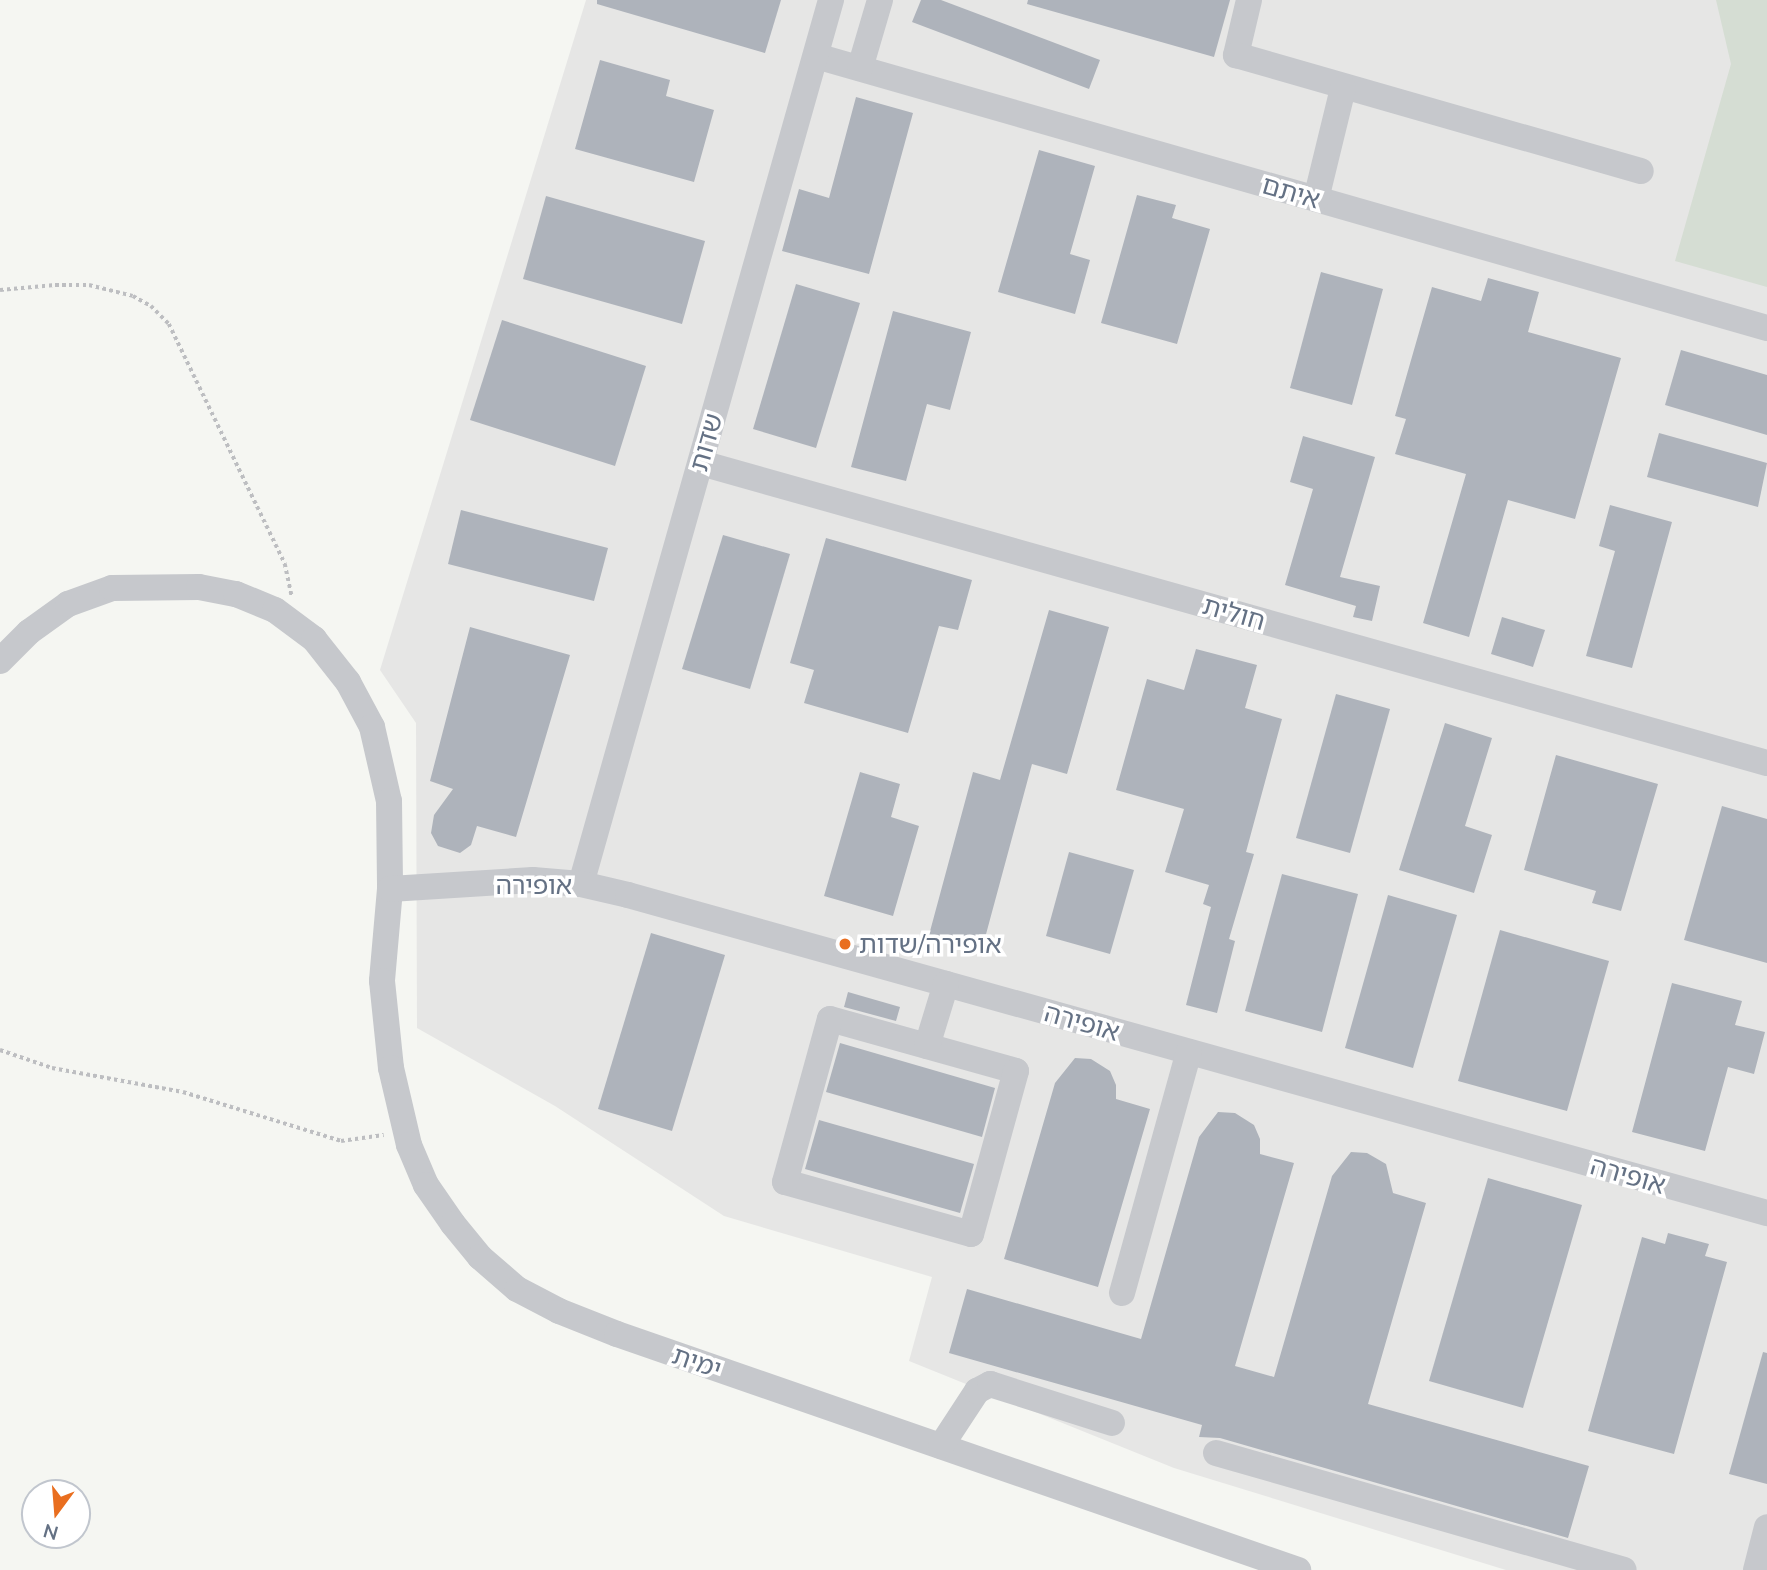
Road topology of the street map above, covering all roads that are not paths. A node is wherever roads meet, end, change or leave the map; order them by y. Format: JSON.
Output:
{"nodes":[{"id":1,"x":831,"y":0,"type":"edge"},
{"id":2,"x":880,"y":0,"type":"edge"},
{"id":3,"x":1249,"y":0,"type":"edge"},
{"id":4,"x":816,"y":56,"type":"junction"},
{"id":5,"x":860,"y":68,"type":"junction"},
{"id":6,"x":1343,"y":88,"type":"junction"},
{"id":7,"x":1642,"y":170,"type":"dead end"},
{"id":8,"x":1316,"y":199,"type":"junction"},
{"id":9,"x":1767,"y":328,"type":"edge"},
{"id":10,"x":701,"y":463,"type":"junction"},
{"id":11,"x":0,"y":661,"type":"edge"},
{"id":12,"x":1767,"y":763,"type":"edge"},
{"id":13,"x":581,"y":884,"type":"junction"},
{"id":14,"x":390,"y":889,"type":"junction"},
{"id":15,"x":946,"y":984,"type":"junction"},
{"id":16,"x":927,"y":1046,"type":"junction"},
{"id":17,"x":1189,"y":1052,"type":"junction"},
{"id":18,"x":1767,"y":1213,"type":"edge"},
{"id":19,"x":1122,"y":1293,"type":"dead end"},
{"id":20,"x":1112,"y":1423,"type":"dead end"},
{"id":21,"x":940,"y":1446,"type":"junction"},
{"id":22,"x":1216,"y":1453,"type":"dead end"},
{"id":23,"x":1767,"y":1527,"type":"edge"},
{"id":24,"x":1298,"y":1570,"type":"edge"},
{"id":25,"x":1624,"y":1570,"type":"edge"},
{"id":26,"x":1756,"y":1570,"type":"edge"}],
"edges":[{"from":1,"to":4,"type":"street","name":"שדות"},
{"from":2,"to":5,"type":"street"},
{"from":3,"to":6,"type":"street"},
{"from":4,"to":5,"type":"street","name":"איתם"},
{"from":4,"to":10,"type":"street","name":"שדות"},
{"from":5,"to":8,"type":"street","name":"איתם"},
{"from":6,"to":7,"type":"street"},
{"from":6,"to":8,"type":"street"},
{"from":8,"to":9,"type":"street","name":"איתם"},
{"from":10,"to":12,"type":"street","name":"חולית"},
{"from":10,"to":13,"type":"street","name":"שדות"},
{"from":11,"to":14,"type":"street","name":"ימית"},
{"from":13,"to":14,"type":"street","name":"אופירה"},
{"from":13,"to":15,"type":"street","name":"אופירה"},
{"from":14,"to":21,"type":"street","name":"ימית"},
{"from":15,"to":16,"type":"street"},
{"from":15,"to":17,"type":"street","name":"אופירה"},
{"from":16,"to":16,"type":"street"},
{"from":17,"to":18,"type":"street","name":"אופירה"},
{"from":17,"to":19,"type":"street"},
{"from":20,"to":21,"type":"street"},
{"from":21,"to":24,"type":"street","name":"ימית"},
{"from":22,"to":25,"type":"street"},
{"from":23,"to":26,"type":"street"}]}
